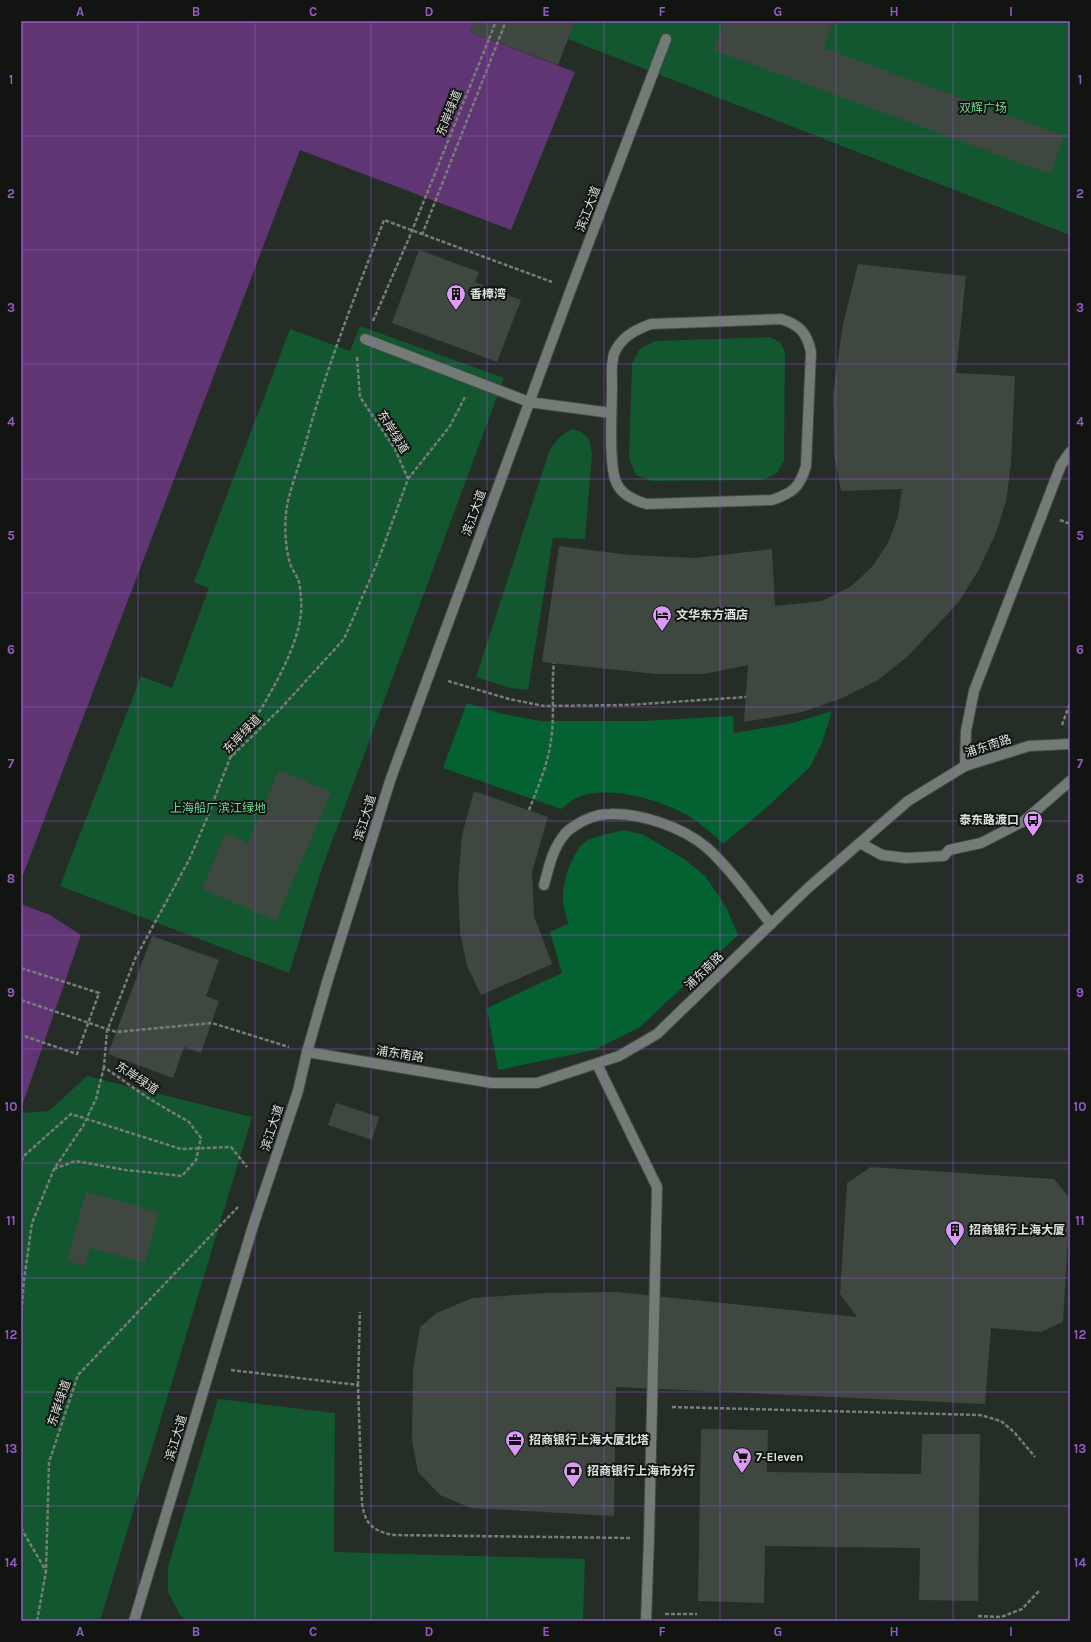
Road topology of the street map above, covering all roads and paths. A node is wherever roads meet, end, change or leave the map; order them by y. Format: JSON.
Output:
{"nodes":[{"id":1,"x":496,"y":21,"type":"edge"},
{"id":2,"x":506,"y":21,"type":"edge"},
{"id":3,"x":666,"y":39,"type":"dead end"},
{"id":4,"x":422,"y":235,"type":"junction"},
{"id":5,"x":571,"y":289,"type":"junction"},
{"id":6,"x":365,"y":340,"type":"junction"},
{"id":7,"x":474,"y":381,"type":"junction"},
{"id":8,"x":529,"y":402,"type":"junction"},
{"id":9,"x":612,"y":412,"type":"junction"},
{"id":10,"x":1070,"y":452,"type":"edge"},
{"id":11,"x":1066,"y":467,"type":"edge"},
{"id":12,"x":408,"y":479,"type":"junction"},
{"id":13,"x":554,"y":663,"type":"dead end"},
{"id":14,"x":428,"y":676,"type":"junction"},
{"id":15,"x":746,"y":697,"type":"dead end"},
{"id":16,"x":1070,"y":744,"type":"edge"},
{"id":17,"x":230,"y":758,"type":"junction"},
{"id":18,"x":965,"y":766,"type":"junction"},
{"id":19,"x":1070,"y":781,"type":"edge"},
{"id":20,"x":529,"y":810,"type":"dead end"},
{"id":21,"x":860,"y":843,"type":"junction"},
{"id":22,"x":544,"y":885,"type":"dead end"},
{"id":23,"x":771,"y":924,"type":"junction"},
{"id":24,"x":21,"y":968,"type":"edge"},
{"id":25,"x":21,"y":1000,"type":"edge"},
{"id":26,"x":89,"y":1022,"type":"junction"},
{"id":27,"x":21,"y":1035,"type":"edge"},
{"id":28,"x":307,"y":1052,"type":"junction"},
{"id":29,"x":597,"y":1064,"type":"junction"},
{"id":30,"x":104,"y":1067,"type":"junction"},
{"id":31,"x":21,"y":1161,"type":"edge"},
{"id":32,"x":247,"y":1167,"type":"dead end"},
{"id":33,"x":54,"y":1170,"type":"junction"},
{"id":34,"x":239,"y":1206,"type":"dead end"},
{"id":35,"x":360,"y":1312,"type":"dead end"},
{"id":36,"x":21,"y":1317,"type":"edge"},
{"id":37,"x":210,"y":1368,"type":"junction"},
{"id":38,"x":358,"y":1386,"type":"junction"},
{"id":39,"x":652,"y":1406,"type":"junction"},
{"id":40,"x":1035,"y":1457,"type":"dead end"},
{"id":41,"x":21,"y":1528,"type":"edge"},
{"id":42,"x":649,"y":1538,"type":"junction"},
{"id":43,"x":46,"y":1571,"type":"junction"},
{"id":44,"x":1039,"y":1591,"type":"dead end"},
{"id":45,"x":697,"y":1614,"type":"dead end"},
{"id":46,"x":978,"y":1616,"type":"dead end"},
{"id":47,"x":646,"y":1617,"type":"edge"},
{"id":48,"x":37,"y":1621,"type":"edge"},
{"id":49,"x":134,"y":1621,"type":"edge"}],
"edges":[{"from":1,"to":6,"type":"path","name":"东岸绿道","bridge":true},
{"from":2,"to":4,"type":"path"},
{"from":3,"to":5,"type":"street","name":"滨江大道"},
{"from":4,"to":5,"type":"path"},
{"from":4,"to":17,"type":"path","bridge":true},
{"from":5,"to":8,"type":"street","name":"滨江大道"},
{"from":6,"to":7,"type":"street"},
{"from":6,"to":12,"type":"path","name":"东岸绿道"},
{"from":7,"to":8,"type":"street"},
{"from":7,"to":12,"type":"path"},
{"from":8,"to":9,"type":"street"},
{"from":8,"to":14,"type":"street","name":"滨江大道"},
{"from":9,"to":9,"type":"street"},
{"from":10,"to":11,"type":"street"},
{"from":11,"to":18,"type":"street"},
{"from":12,"to":17,"type":"path","name":"东岸绿道","bridge":true},
{"from":13,"to":20,"type":"path","bridge":true},
{"from":14,"to":15,"type":"path"},
{"from":14,"to":28,"type":"street","name":"滨江大道"},
{"from":16,"to":18,"type":"street","name":"浦东南路"},
{"from":17,"to":30,"type":"path","name":"东岸绿道","bridge":true},
{"from":18,"to":21,"type":"street","name":"浦东南路"},
{"from":19,"to":21,"type":"street"},
{"from":21,"to":23,"type":"street","name":"浦东南路"},
{"from":22,"to":23,"type":"street"},
{"from":23,"to":29,"type":"street","name":"浦东南路"},
{"from":24,"to":26,"type":"path"},
{"from":25,"to":26,"type":"path"},
{"from":26,"to":27,"type":"path"},
{"from":26,"to":28,"type":"path"},
{"from":28,"to":29,"type":"street","name":"浦东南路"},
{"from":28,"to":37,"type":"street","name":"滨江大道"},
{"from":29,"to":39,"type":"street"},
{"from":30,"to":33,"type":"path"},
{"from":30,"to":33,"type":"path","name":"东岸绿道","bridge":true},
{"from":31,"to":32,"type":"path"},
{"from":33,"to":36,"type":"path"},
{"from":34,"to":43,"type":"path","name":"东岸绿道"},
{"from":35,"to":38,"type":"path"},
{"from":37,"to":38,"type":"path"},
{"from":37,"to":49,"type":"street","name":"滨江大道"},
{"from":38,"to":42,"type":"path"},
{"from":39,"to":40,"type":"path"},
{"from":39,"to":42,"type":"street"},
{"from":41,"to":43,"type":"path"},
{"from":42,"to":47,"type":"street"},
{"from":43,"to":48,"type":"path","name":"东岸绿道"},
{"from":44,"to":46,"type":"path"},
{"from":45,"to":47,"type":"path"}]}
